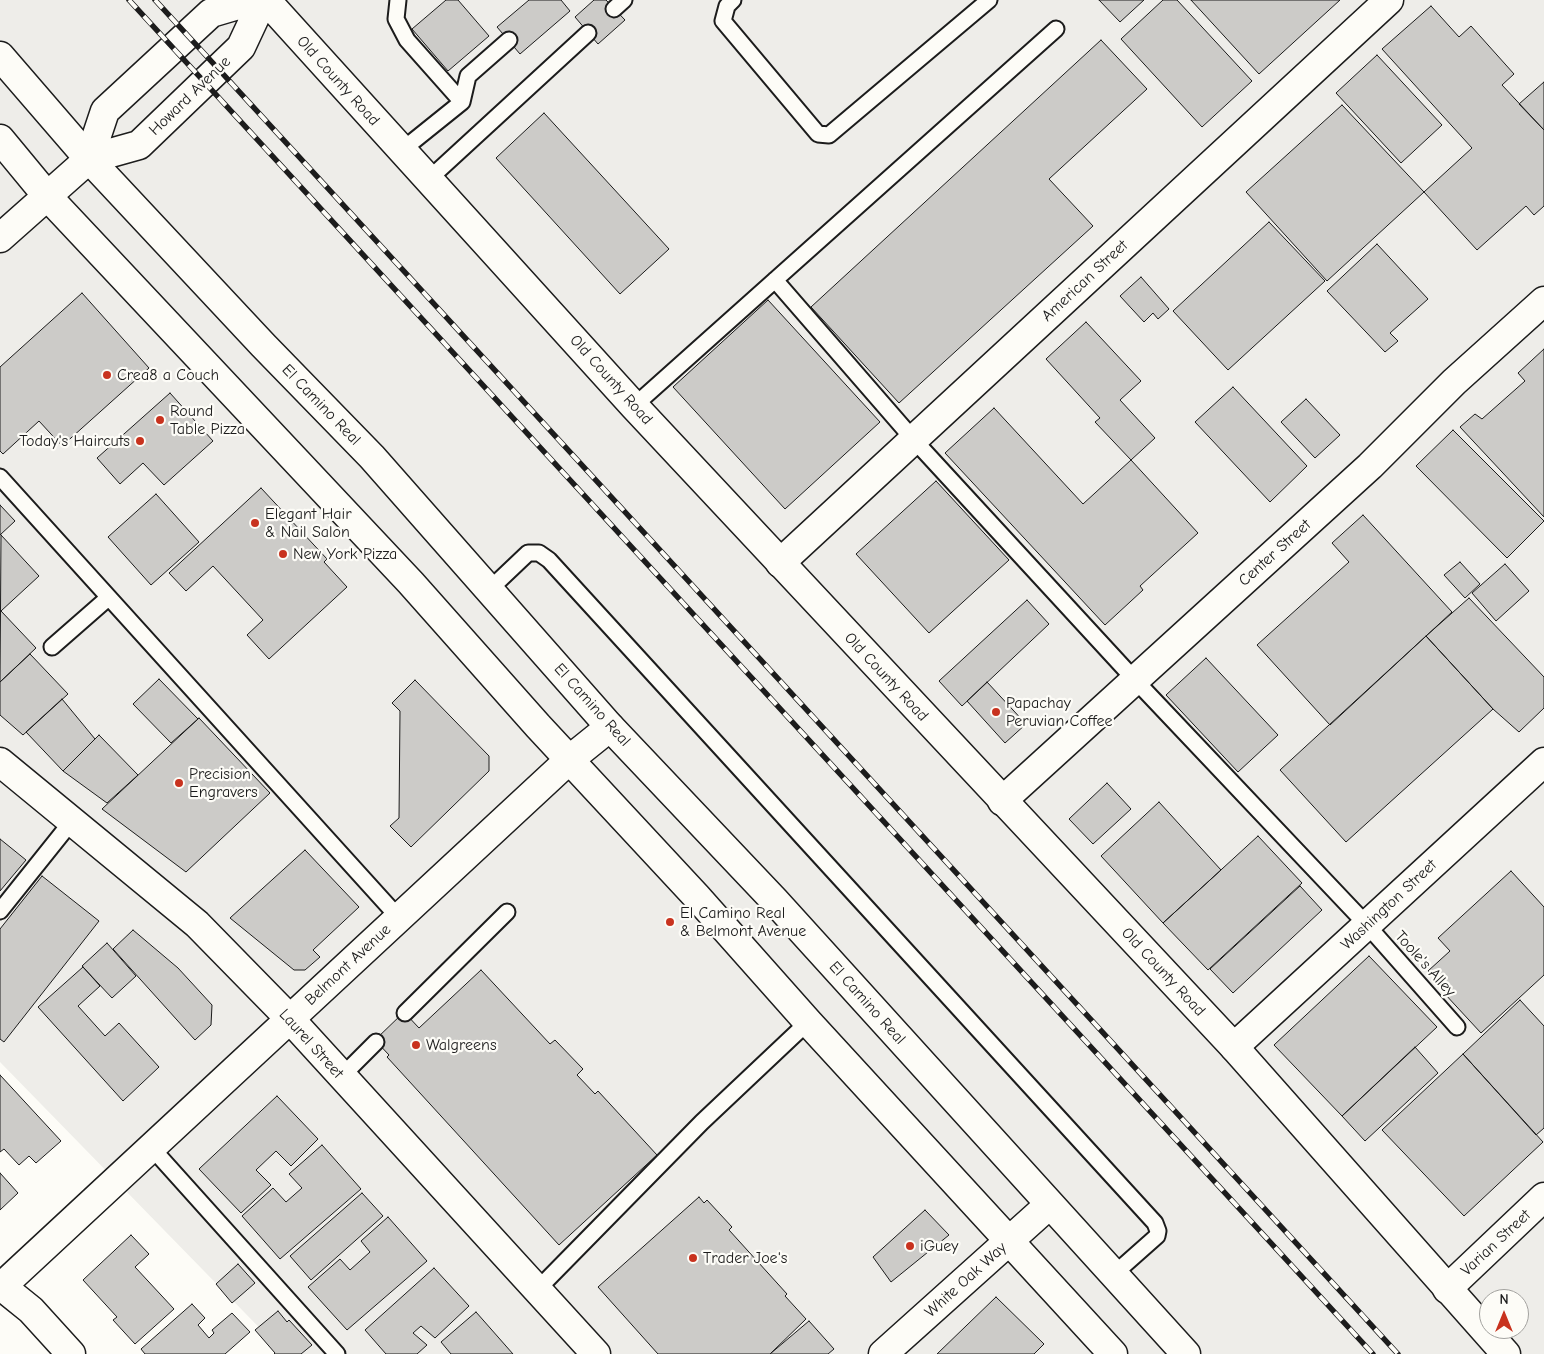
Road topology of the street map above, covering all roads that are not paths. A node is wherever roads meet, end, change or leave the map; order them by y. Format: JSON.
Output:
{"nodes":[{"id":1,"x":255,"y":0,"type":"edge"},
{"id":2,"x":264,"y":0,"type":"edge"},
{"id":3,"x":398,"y":0,"type":"edge"},
{"id":4,"x":733,"y":0,"type":"edge"},
{"id":5,"x":989,"y":0,"type":"edge"},
{"id":6,"x":1389,"y":0,"type":"edge"},
{"id":7,"x":1056,"y":29,"type":"dead end"},
{"id":8,"x":588,"y":32,"type":"dead end"},
{"id":9,"x":508,"y":40,"type":"dead end"},
{"id":10,"x":0,"y":56,"type":"edge"},
{"id":11,"x":462,"y":102,"type":"junction"},
{"id":12,"x":0,"y":140,"type":"edge"},
{"id":13,"x":401,"y":151,"type":"junction"},
{"id":14,"x":89,"y":159,"type":"junction"},
{"id":15,"x":438,"y":190,"type":"junction"},
{"id":16,"x":48,"y":197,"type":"junction"},
{"id":17,"x":0,"y":238,"type":"edge"},
{"id":18,"x":775,"y":280,"type":"junction"},
{"id":19,"x":1544,"y":301,"type":"edge"},
{"id":20,"x":634,"y":406,"type":"junction"},
{"id":21,"x":914,"y":440,"type":"junction"},
{"id":22,"x":0,"y":477,"type":"edge"},
{"id":23,"x":780,"y":563,"type":"junction"},
{"id":24,"x":489,"y":590,"type":"junction"},
{"id":25,"x":108,"y":598,"type":"junction"},
{"id":26,"x":52,"y":647,"type":"dead end"},
{"id":27,"x":1135,"y":680,"type":"junction"},
{"id":28,"x":610,"y":727,"type":"junction"},
{"id":29,"x":569,"y":760,"type":"junction"},
{"id":30,"x":0,"y":762,"type":"edge"},
{"id":31,"x":1544,"y":762,"type":"edge"},
{"id":32,"x":1002,"y":800,"type":"junction"},
{"id":33,"x":72,"y":821,"type":"junction"},
{"id":34,"x":0,"y":911,"type":"edge"},
{"id":35,"x":507,"y":912,"type":"dead end"},
{"id":36,"x":399,"y":918,"type":"junction"},
{"id":37,"x":1367,"y":925,"type":"junction"},
{"id":38,"x":405,"y":1013,"type":"dead end"},
{"id":39,"x":290,"y":1019,"type":"junction"},
{"id":40,"x":808,"y":1022,"type":"junction"},
{"id":41,"x":1457,"y":1027,"type":"dead end"},
{"id":42,"x":376,"y":1042,"type":"dead end"},
{"id":43,"x":1234,"y":1047,"type":"junction"},
{"id":44,"x":341,"y":1076,"type":"junction"},
{"id":45,"x":151,"y":1147,"type":"junction"},
{"id":46,"x":1544,"y":1197,"type":"edge"},
{"id":47,"x":1049,"y":1205,"type":"junction"},
{"id":48,"x":1010,"y":1241,"type":"junction"},
{"id":49,"x":1113,"y":1275,"type":"junction"},
{"id":50,"x":0,"y":1286,"type":"edge"},
{"id":51,"x":1447,"y":1289,"type":"junction"},
{"id":52,"x":537,"y":1290,"type":"junction"},
{"id":53,"x":71,"y":1354,"type":"edge"},
{"id":54,"x":337,"y":1354,"type":"edge"},
{"id":55,"x":596,"y":1354,"type":"edge"},
{"id":56,"x":883,"y":1354,"type":"edge"},
{"id":57,"x":1113,"y":1354,"type":"edge"},
{"id":58,"x":1186,"y":1354,"type":"edge"},
{"id":59,"x":1506,"y":1354,"type":"edge"}],
"edges":[{"from":1,"to":14,"type":"street","name":"Howard Avenue"},
{"from":2,"to":13,"type":"street","name":"Old County Road"},
{"from":2,"to":14,"type":"street","name":"Howard Avenue"},
{"from":3,"to":11,"type":"lane"},
{"from":4,"to":5,"type":"lane"},
{"from":6,"to":21,"type":"street","name":"American Street"},
{"from":7,"to":18,"type":"lane"},
{"from":8,"to":15,"type":"lane"},
{"from":9,"to":11,"type":"lane"},
{"from":10,"to":14,"type":"street","name":"El Camino Real"},
{"from":11,"to":13,"type":"lane"},
{"from":12,"to":16,"type":"street"},
{"from":13,"to":15,"type":"street","name":"Old County Road"},
{"from":14,"to":16,"type":"street","name":"Howard Avenue"},
{"from":14,"to":24,"type":"street","name":"El Camino Real"},
{"from":15,"to":20,"type":"street","name":"Old County Road"},
{"from":16,"to":17,"type":"street","name":"Howard Avenue"},
{"from":16,"to":29,"type":"street"},
{"from":18,"to":20,"type":"lane"},
{"from":18,"to":21,"type":"lane","name":"Toole's Alley"},
{"from":19,"to":27,"type":"street","name":"Center Street"},
{"from":20,"to":23,"type":"street","name":"Old County Road"},
{"from":21,"to":23,"type":"street","name":"American Street"},
{"from":21,"to":27,"type":"lane","name":"Toole's Alley"},
{"from":22,"to":25,"type":"lane"},
{"from":23,"to":32,"type":"street","name":"Old County Road"},
{"from":24,"to":28,"type":"street","name":"El Camino Real"},
{"from":24,"to":49,"type":"lane"},
{"from":25,"to":26,"type":"lane"},
{"from":25,"to":36,"type":"lane"},
{"from":27,"to":32,"type":"street","name":"Center Street"},
{"from":27,"to":37,"type":"lane","name":"Toole's Alley"},
{"from":28,"to":29,"type":"street","name":"Belmont Avenue"},
{"from":28,"to":47,"type":"street","name":"El Camino Real"},
{"from":29,"to":36,"type":"street","name":"Belmont Avenue"},
{"from":29,"to":40,"type":"street"},
{"from":30,"to":33,"type":"street","name":"Laurel Street"},
{"from":31,"to":37,"type":"street","name":"Washington Street"},
{"from":32,"to":43,"type":"street","name":"Old County Road"},
{"from":33,"to":34,"type":"lane"},
{"from":33,"to":39,"type":"street","name":"Laurel Street"},
{"from":35,"to":38,"type":"lane"},
{"from":36,"to":39,"type":"street","name":"Belmont Avenue"},
{"from":37,"to":41,"type":"lane","name":"Toole's Alley"},
{"from":37,"to":43,"type":"street","name":"Washington Street"},
{"from":39,"to":44,"type":"street","name":"Laurel Street"},
{"from":39,"to":45,"type":"street","name":"Belmont Avenue"},
{"from":40,"to":48,"type":"street"},
{"from":40,"to":52,"type":"lane"},
{"from":42,"to":44,"type":"lane"},
{"from":43,"to":51,"type":"street","name":"Old County Road"},
{"from":44,"to":52,"type":"street","name":"Laurel Street"},
{"from":45,"to":50,"type":"street","name":"Belmont Avenue"},
{"from":45,"to":54,"type":"lane"},
{"from":46,"to":51,"type":"street","name":"Varian Street"},
{"from":47,"to":48,"type":"street","name":"White Oak Way"},
{"from":47,"to":49,"type":"street","name":"El Camino Real"},
{"from":48,"to":56,"type":"street","name":"White Oak Way"},
{"from":48,"to":57,"type":"street"},
{"from":49,"to":58,"type":"street","name":"El Camino Real"},
{"from":50,"to":53,"type":"street"},
{"from":51,"to":59,"type":"street","name":"Old County Road"},
{"from":52,"to":55,"type":"street","name":"Laurel Street"}]}
